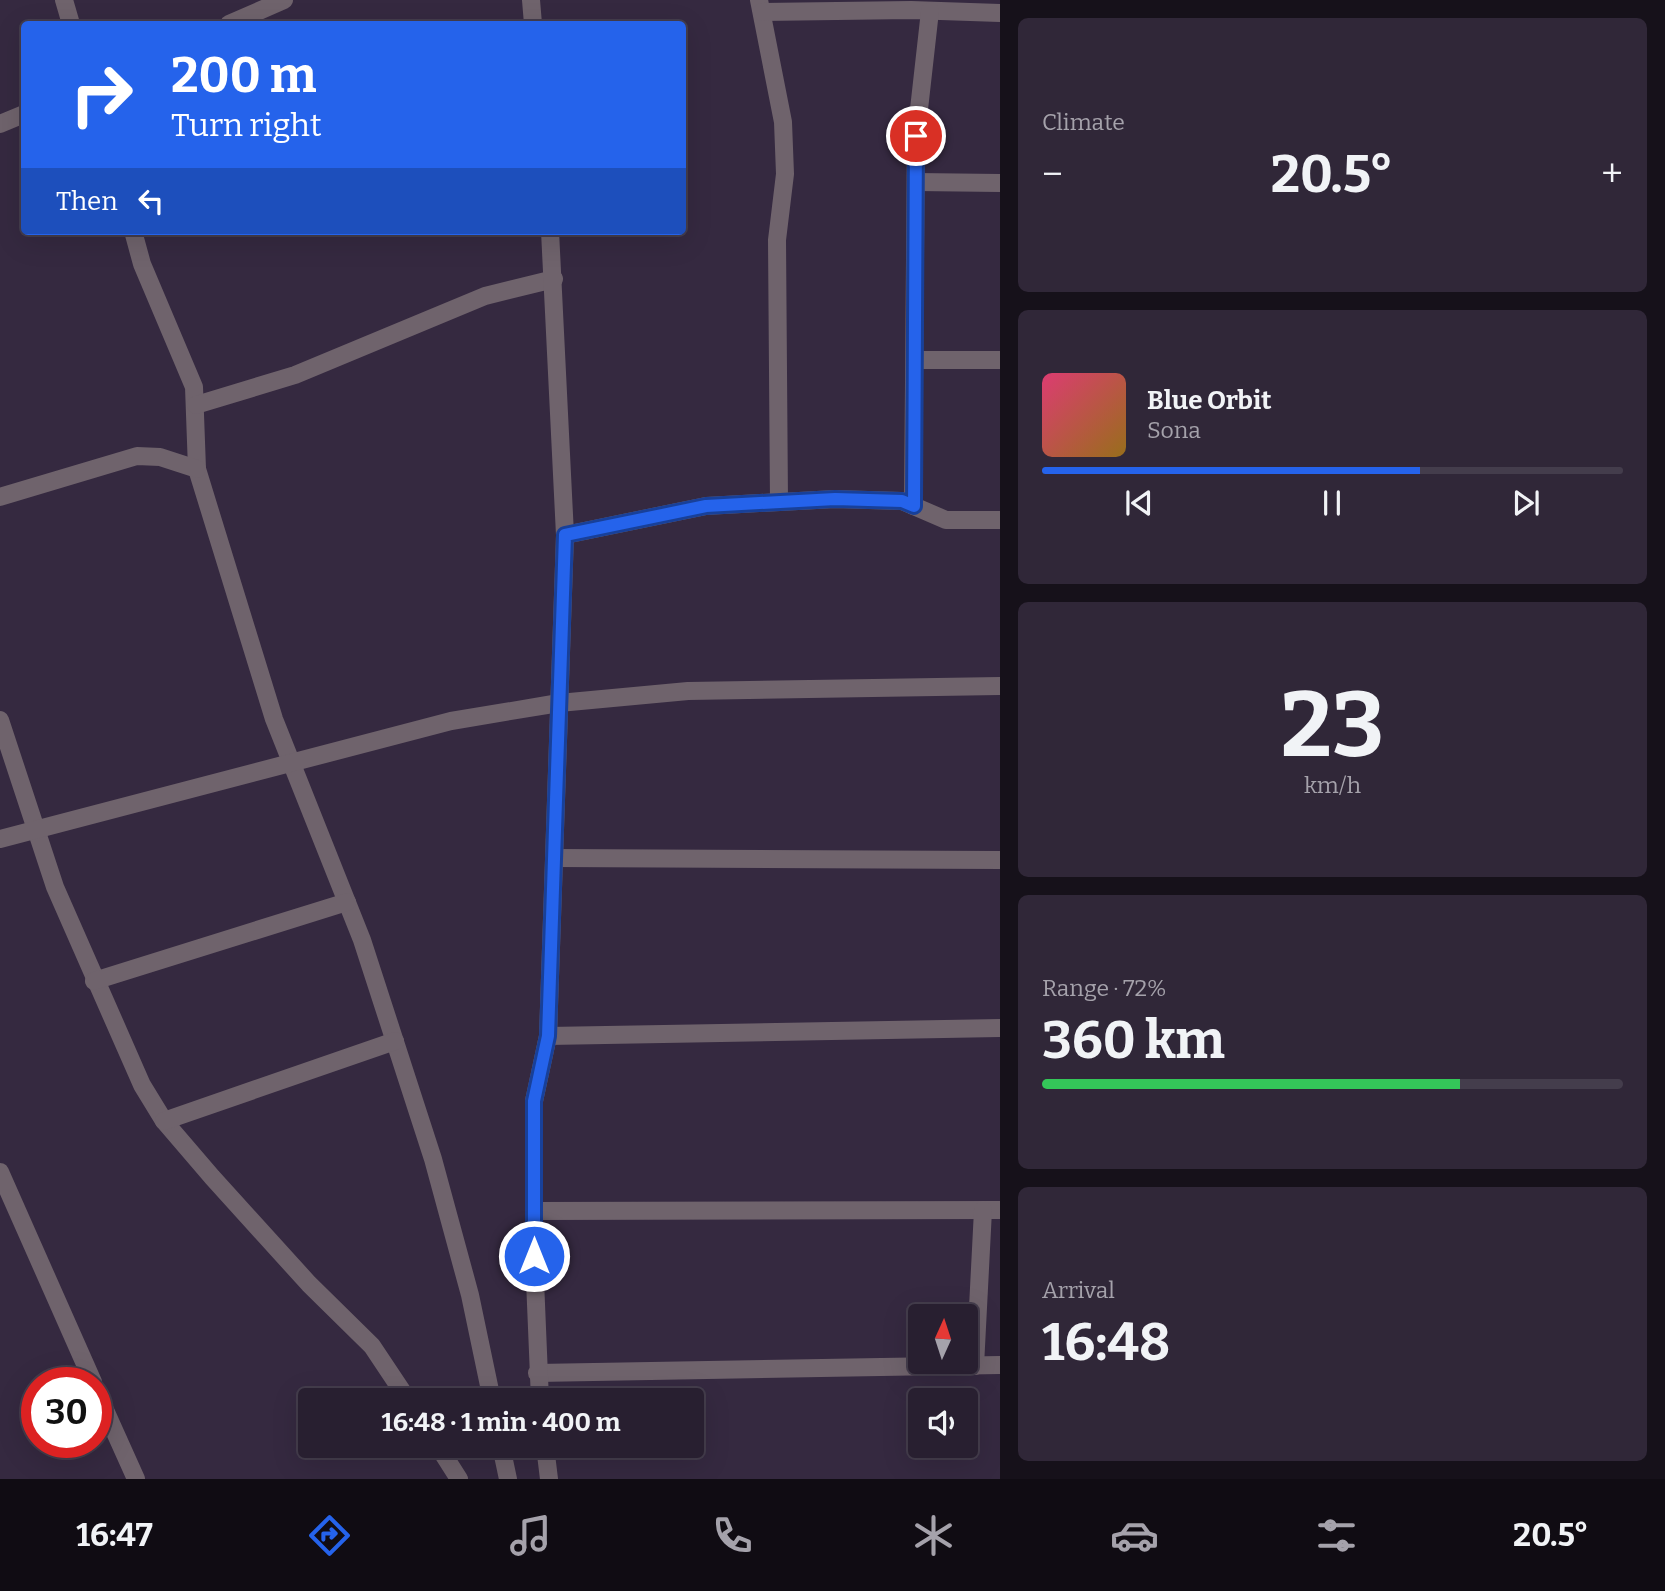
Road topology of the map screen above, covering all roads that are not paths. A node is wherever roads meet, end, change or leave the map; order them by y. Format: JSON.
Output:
{"nodes":[{"id":1,"x":64,"y":0,"type":"edge"},
{"id":2,"x":284,"y":0,"type":"edge"},
{"id":3,"x":531,"y":0,"type":"edge"},
{"id":4,"x":761,"y":6,"type":"edge"},
{"id":5,"x":930,"y":10,"type":"junction"},
{"id":6,"x":1000,"y":13,"type":"edge"},
{"id":7,"x":70,"y":21,"type":"edge"},
{"id":8,"x":236,"y":21,"type":"edge"},
{"id":9,"x":533,"y":21,"type":"edge"},
{"id":10,"x":21,"y":115,"type":"edge"},
{"id":11,"x":0,"y":124,"type":"edge"},
{"id":12,"x":916,"y":182,"type":"junction"},
{"id":13,"x":1000,"y":183,"type":"edge"},
{"id":14,"x":134,"y":235,"type":"edge"},
{"id":15,"x":550,"y":235,"type":"edge"},
{"id":16,"x":554,"y":279,"type":"junction"},
{"id":17,"x":915,"y":360,"type":"junction"},
{"id":18,"x":1000,"y":360,"type":"edge"},
{"id":19,"x":196,"y":405,"type":"junction"},
{"id":20,"x":197,"y":469,"type":"junction"},
{"id":21,"x":0,"y":497,"type":"edge"},
{"id":22,"x":779,"y":502,"type":"junction"},
{"id":23,"x":914,"y":506,"type":"junction"},
{"id":24,"x":1000,"y":520,"type":"edge"},
{"id":25,"x":565,"y":535,"type":"junction"},
{"id":26,"x":1000,"y":686,"type":"edge"},
{"id":27,"x":559,"y":703,"type":"junction"},
{"id":28,"x":0,"y":720,"type":"edge"},
{"id":29,"x":291,"y":762,"type":"junction"},
{"id":30,"x":37,"y":828,"type":"junction"},
{"id":31,"x":0,"y":839,"type":"edge"},
{"id":32,"x":554,"y":858,"type":"junction"},
{"id":33,"x":1000,"y":860,"type":"edge"},
{"id":34,"x":347,"y":902,"type":"junction"},
{"id":35,"x":94,"y":981,"type":"junction"},
{"id":36,"x":1000,"y":1028,"type":"edge"},
{"id":37,"x":548,"y":1036,"type":"junction"},
{"id":38,"x":395,"y":1041,"type":"junction"},
{"id":39,"x":164,"y":1121,"type":"junction"},
{"id":40,"x":0,"y":1172,"type":"edge"},
{"id":41,"x":991,"y":1210,"type":"edge"},
{"id":42,"x":534,"y":1211,"type":"junction"},
{"id":43,"x":978,"y":1337,"type":"edge"},
{"id":44,"x":1000,"y":1365,"type":"edge"},
{"id":45,"x":978,"y":1366,"type":"edge"},
{"id":46,"x":86,"y":1367,"type":"edge"},
{"id":47,"x":908,"y":1367,"type":"edge"},
{"id":48,"x":537,"y":1373,"type":"junction"},
{"id":49,"x":400,"y":1388,"type":"edge"},
{"id":50,"x":489,"y":1388,"type":"edge"},
{"id":51,"x":539,"y":1388,"type":"edge"},
{"id":52,"x":112,"y":1426,"type":"edge"},
{"id":53,"x":446,"y":1458,"type":"edge"},
{"id":54,"x":504,"y":1458,"type":"edge"},
{"id":55,"x":546,"y":1458,"type":"edge"},
{"id":56,"x":136,"y":1479,"type":"edge"},
{"id":57,"x":459,"y":1479,"type":"edge"},
{"id":58,"x":508,"y":1479,"type":"edge"},
{"id":59,"x":549,"y":1479,"type":"edge"}],
"edges":[{"from":1,"to":7,"type":"street"},
{"from":2,"to":8,"type":"street"},
{"from":3,"to":9,"type":"street"},
{"from":4,"to":5,"type":"street"},
{"from":4,"to":22,"type":"street"},
{"from":5,"to":6,"type":"street"},
{"from":5,"to":12,"type":"street"},
{"from":10,"to":11,"type":"street"},
{"from":12,"to":13,"type":"street"},
{"from":12,"to":17,"type":"street"},
{"from":14,"to":19,"type":"street"},
{"from":15,"to":16,"type":"street"},
{"from":16,"to":19,"type":"street"},
{"from":16,"to":25,"type":"street"},
{"from":17,"to":18,"type":"street"},
{"from":17,"to":23,"type":"street"},
{"from":19,"to":20,"type":"street"},
{"from":20,"to":21,"type":"street"},
{"from":20,"to":29,"type":"street"},
{"from":22,"to":23,"type":"street"},
{"from":22,"to":25,"type":"street"},
{"from":23,"to":24,"type":"street"},
{"from":25,"to":27,"type":"street"},
{"from":26,"to":27,"type":"street"},
{"from":27,"to":29,"type":"street"},
{"from":27,"to":32,"type":"street"},
{"from":28,"to":30,"type":"street"},
{"from":29,"to":30,"type":"street"},
{"from":29,"to":34,"type":"street"},
{"from":30,"to":31,"type":"street"},
{"from":30,"to":35,"type":"street"},
{"from":32,"to":33,"type":"street"},
{"from":32,"to":37,"type":"street"},
{"from":34,"to":35,"type":"street"},
{"from":34,"to":38,"type":"street"},
{"from":35,"to":39,"type":"street"},
{"from":36,"to":37,"type":"street"},
{"from":37,"to":42,"type":"street"},
{"from":38,"to":39,"type":"street"},
{"from":38,"to":50,"type":"street"},
{"from":39,"to":49,"type":"street"},
{"from":40,"to":46,"type":"street"},
{"from":41,"to":42,"type":"street"},
{"from":41,"to":43,"type":"street"},
{"from":42,"to":48,"type":"street"},
{"from":44,"to":45,"type":"street"},
{"from":47,"to":48,"type":"street"},
{"from":48,"to":51,"type":"street"},
{"from":52,"to":56,"type":"street"},
{"from":53,"to":57,"type":"street"},
{"from":54,"to":58,"type":"street"},
{"from":55,"to":59,"type":"street"}]}
